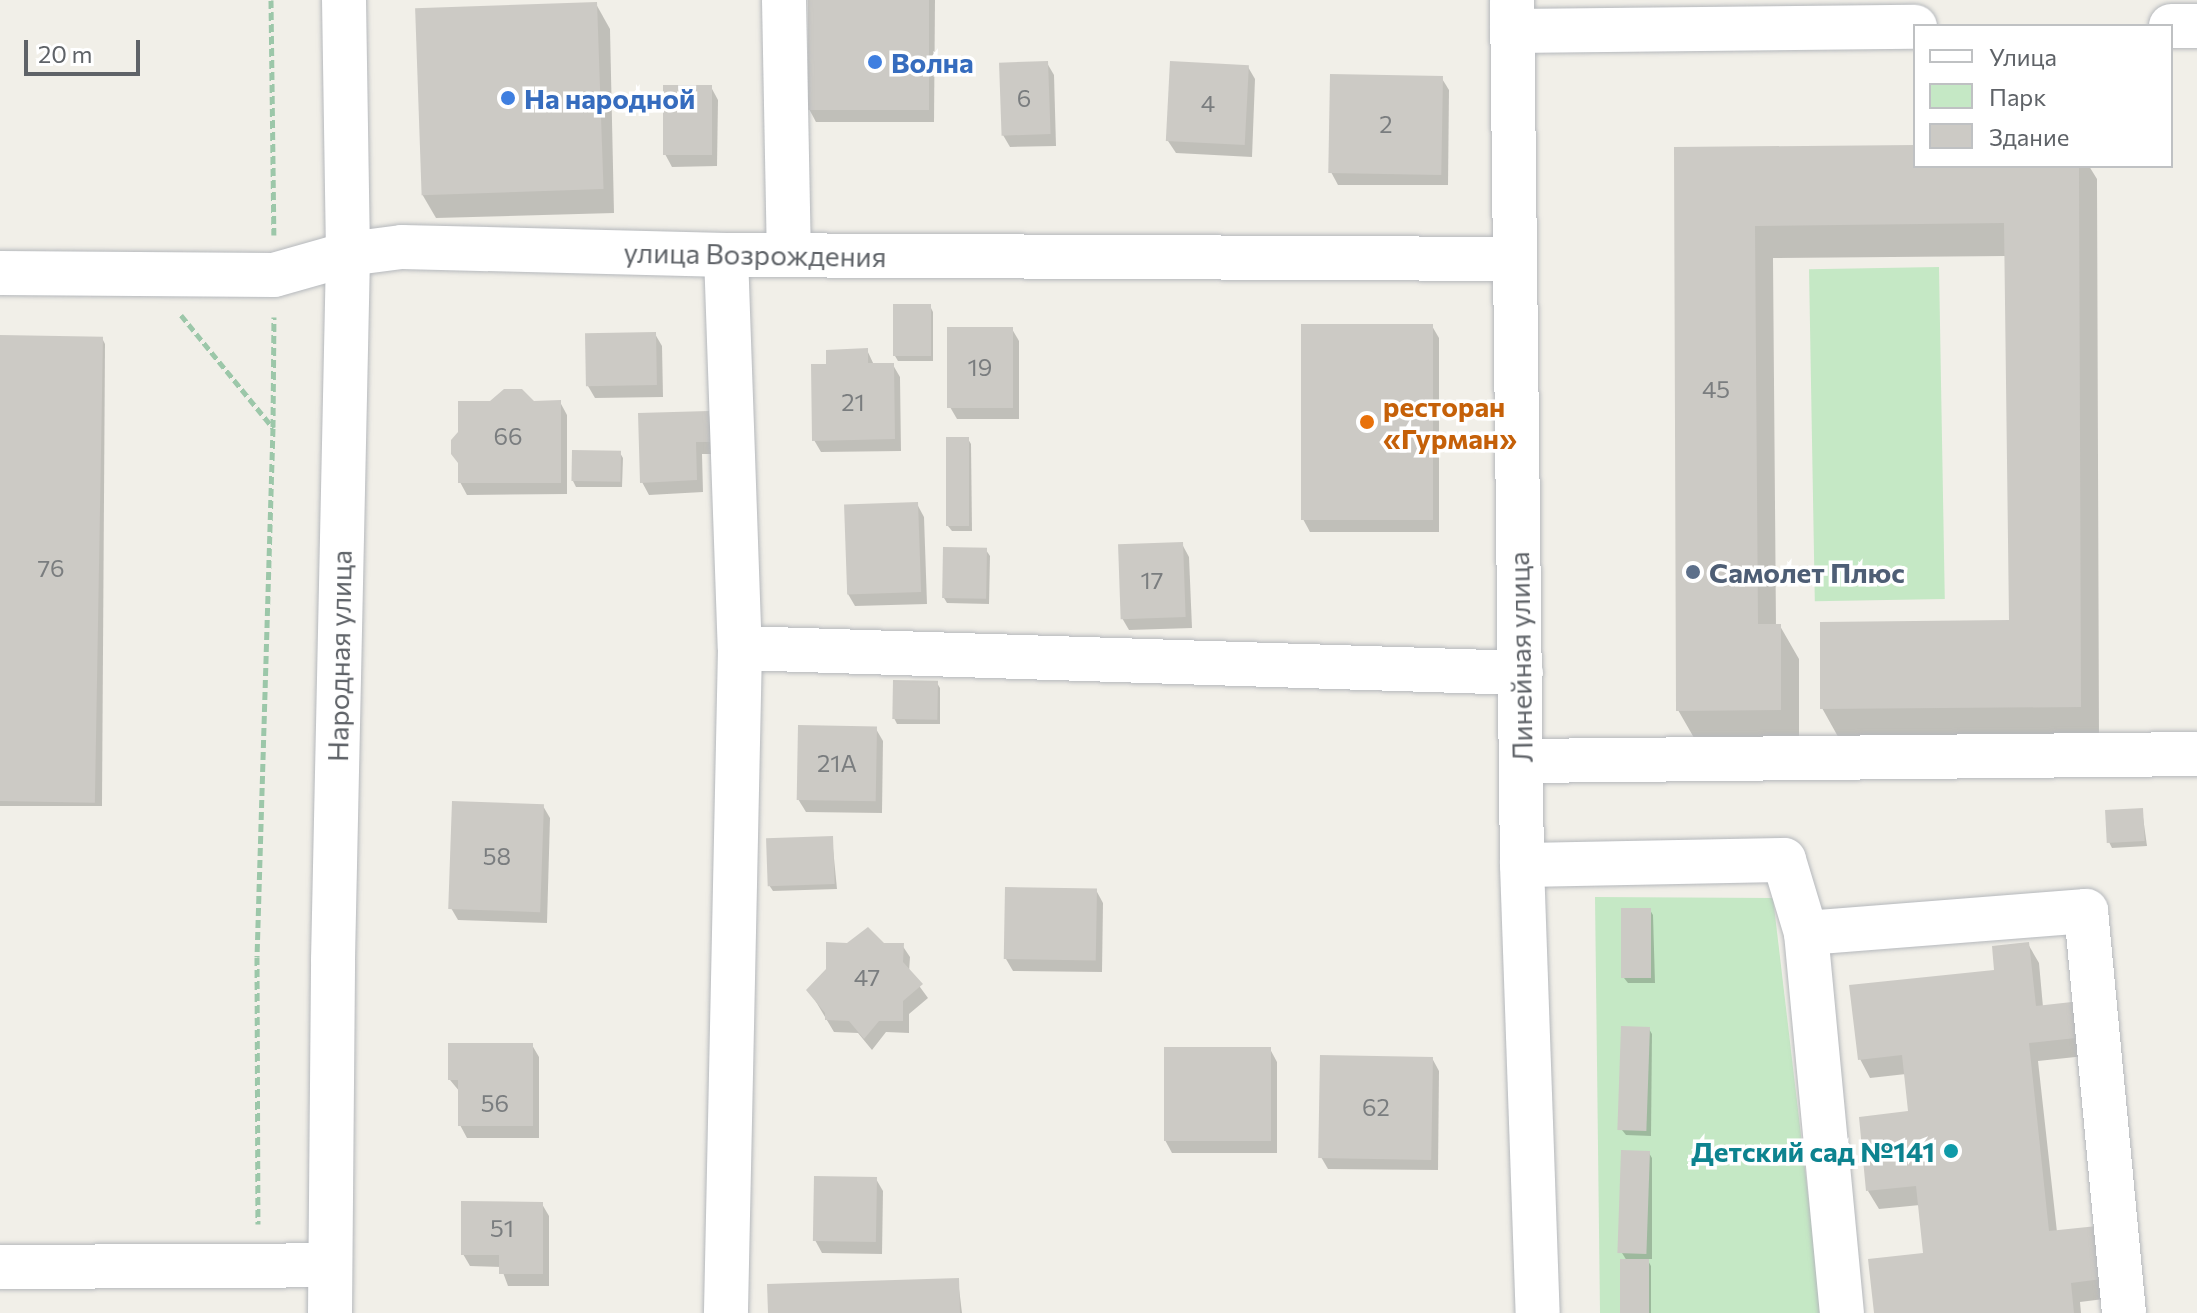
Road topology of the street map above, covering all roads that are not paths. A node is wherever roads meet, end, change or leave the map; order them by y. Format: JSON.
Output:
{"nodes":[{"id":1,"x":344,"y":0,"type":"edge"},
{"id":2,"x":784,"y":0,"type":"edge"},
{"id":3,"x":1512,"y":15,"type":"edge"},
{"id":4,"x":2173,"y":26,"type":"edge"},
{"id":5,"x":2197,"y":26,"type":"edge"},
{"id":6,"x":1913,"y":27,"type":"edge"},
{"id":7,"x":348,"y":254,"type":"junction"},
{"id":8,"x":726,"y":255,"type":"junction"},
{"id":9,"x":789,"y":255,"type":"junction"},
{"id":10,"x":1514,"y":259,"type":"junction"},
{"id":11,"x":0,"y":273,"type":"edge"},
{"id":12,"x":740,"y":648,"type":"junction"},
{"id":13,"x":1521,"y":673,"type":"junction"},
{"id":14,"x":2197,"y":754,"type":"edge"},
{"id":15,"x":1521,"y":761,"type":"junction"},
{"id":16,"x":1522,"y":865,"type":"junction"},
{"id":17,"x":1806,"y":933,"type":"junction"},
{"id":18,"x":330,"y":1265,"type":"junction"},
{"id":19,"x":0,"y":1267,"type":"edge"},
{"id":20,"x":330,"y":1313,"type":"edge"},
{"id":21,"x":726,"y":1313,"type":"edge"},
{"id":22,"x":1538,"y":1313,"type":"edge"},
{"id":23,"x":1842,"y":1313,"type":"edge"},
{"id":24,"x":2124,"y":1313,"type":"edge"}],
"edges":[{"from":1,"to":7,"type":"street","name":"Народная улица"},
{"from":2,"to":9,"type":"street"},
{"from":3,"to":6,"type":"street"},
{"from":3,"to":10,"type":"street","name":"Линейная улица"},
{"from":4,"to":5,"type":"street"},
{"from":7,"to":8,"type":"street","name":"улица Возрождения"},
{"from":7,"to":11,"type":"street","name":"улица Возрождения"},
{"from":7,"to":18,"type":"street","name":"Народная улица"},
{"from":8,"to":9,"type":"street","name":"улица Возрождения"},
{"from":8,"to":12,"type":"street"},
{"from":9,"to":10,"type":"street","name":"улица Возрождения"},
{"from":10,"to":13,"type":"street","name":"Линейная улица"},
{"from":12,"to":13,"type":"street"},
{"from":12,"to":21,"type":"street"},
{"from":13,"to":15,"type":"street","name":"Линейная улица"},
{"from":14,"to":15,"type":"street"},
{"from":15,"to":16,"type":"street","name":"Линейная улица"},
{"from":16,"to":17,"type":"street"},
{"from":16,"to":22,"type":"street","name":"Линейная улица"},
{"from":17,"to":23,"type":"street"},
{"from":17,"to":24,"type":"street"},
{"from":18,"to":19,"type":"street"},
{"from":18,"to":20,"type":"street","name":"Народная улица"}]}
